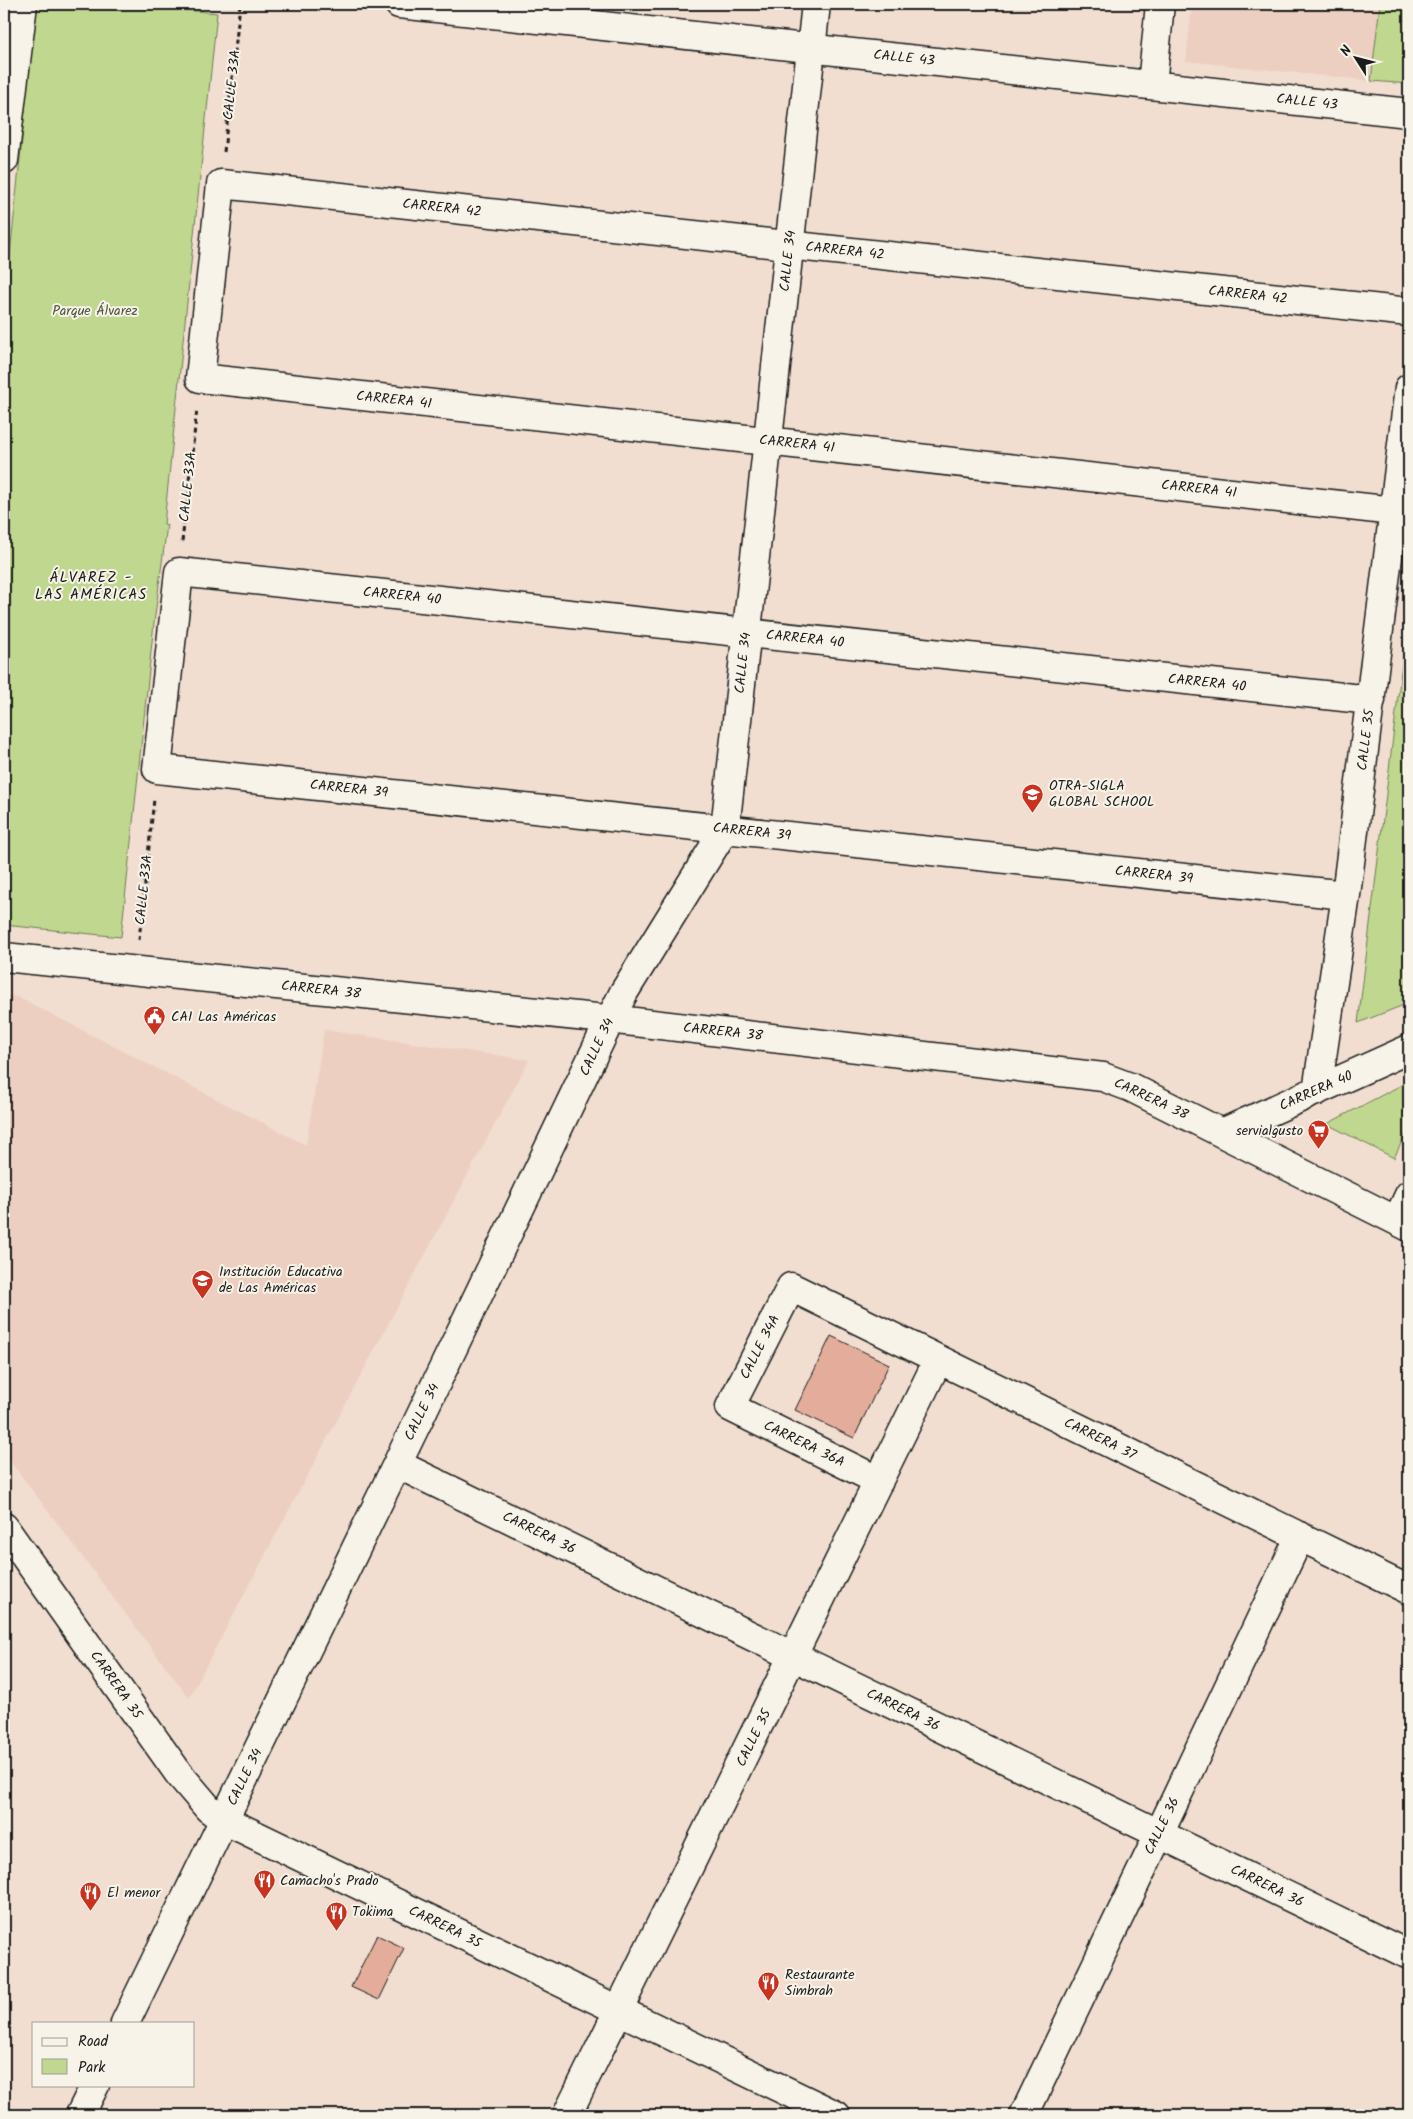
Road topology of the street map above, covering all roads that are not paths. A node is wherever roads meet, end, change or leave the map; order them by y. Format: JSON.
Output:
{"nodes":[{"id":1,"x":23,"y":4,"type":"edge"},
{"id":2,"x":400,"y":4,"type":"edge"},
{"id":3,"x":816,"y":4,"type":"edge"},
{"id":4,"x":1160,"y":4,"type":"edge"},
{"id":5,"x":811,"y":48,"type":"junction"},
{"id":6,"x":1152,"y":85,"type":"junction"},
{"id":7,"x":1409,"y":113,"type":"edge"},
{"id":8,"x":4,"y":160,"type":"edge"},
{"id":9,"x":790,"y":245,"type":"junction"},
{"id":10,"x":1409,"y":312,"type":"edge"},
{"id":11,"x":200,"y":378,"type":"joint"},
{"id":12,"x":1409,"y":388,"type":"edge"},
{"id":13,"x":768,"y":441,"type":"junction"},
{"id":14,"x":1394,"y":511,"type":"junction"},
{"id":15,"x":747,"y":633,"type":"junction"},
{"id":16,"x":1371,"y":700,"type":"junction"},
{"id":17,"x":157,"y":769,"type":"joint"},
{"id":18,"x":725,"y":829,"type":"junction"},
{"id":19,"x":1346,"y":895,"type":"junction"},
{"id":20,"x":4,"y":957,"type":"edge"},
{"id":21,"x":610,"y":1020,"type":"junction"},
{"id":22,"x":1409,"y":1049,"type":"edge"},
{"id":23,"x":1317,"y":1091,"type":"junction"},
{"id":24,"x":1222,"y":1133,"type":"junction"},
{"id":25,"x":1409,"y":1195,"type":"edge"},
{"id":26,"x":1403,"y":1224,"type":"edge"},
{"id":27,"x":791,"y":1287,"type":"joint"},
{"id":28,"x":938,"y":1360,"type":"junction"},
{"id":29,"x":730,"y":1407,"type":"joint"},
{"id":30,"x":397,"y":1464,"type":"junction"},
{"id":31,"x":879,"y":1481,"type":"junction"},
{"id":32,"x":4,"y":1527,"type":"edge"},
{"id":33,"x":1300,"y":1536,"type":"junction"},
{"id":34,"x":1409,"y":1590,"type":"edge"},
{"id":35,"x":794,"y":1657,"type":"junction"},
{"id":36,"x":224,"y":1820,"type":"junction"},
{"id":37,"x":1159,"y":1834,"type":"junction"},
{"id":38,"x":1409,"y":1955,"type":"edge"},
{"id":39,"x":619,"y":2011,"type":"junction"},
{"id":40,"x":125,"y":2022,"type":"edge"},
{"id":41,"x":94,"y":2086,"type":"edge"},
{"id":42,"x":80,"y":2115,"type":"edge"},
{"id":43,"x":567,"y":2115,"type":"edge"},
{"id":44,"x":836,"y":2115,"type":"edge"},
{"id":45,"x":1024,"y":2115,"type":"edge"}],
"edges":[{"from":1,"to":8,"type":"street"},
{"from":2,"to":5,"type":"street","name":"CALLE 43"},
{"from":3,"to":5,"type":"street","name":"CALLE 34"},
{"from":4,"to":6,"type":"street"},
{"from":5,"to":6,"type":"street","name":"CALLE 43"},
{"from":5,"to":9,"type":"street","name":"CALLE 34"},
{"from":6,"to":7,"type":"street","name":"CALLE 43"},
{"from":9,"to":10,"type":"street","name":"CARRERA 42"},
{"from":9,"to":11,"type":"street","name":"CARRERA 42"},
{"from":9,"to":13,"type":"street","name":"CALLE 34"},
{"from":11,"to":13,"type":"street","name":"CARRERA 41"},
{"from":12,"to":14,"type":"street","name":"CALLE 35"},
{"from":13,"to":14,"type":"street","name":"CARRERA 41"},
{"from":13,"to":15,"type":"street","name":"CALLE 34"},
{"from":14,"to":16,"type":"street","name":"CALLE 35"},
{"from":15,"to":16,"type":"street","name":"CARRERA 40"},
{"from":15,"to":17,"type":"street","name":"CARRERA 40"},
{"from":15,"to":18,"type":"street","name":"CALLE 34"},
{"from":16,"to":19,"type":"street","name":"CALLE 35"},
{"from":17,"to":18,"type":"street","name":"CARRERA 39"},
{"from":18,"to":19,"type":"street","name":"CARRERA 39"},
{"from":18,"to":21,"type":"street","name":"CALLE 34"},
{"from":19,"to":23,"type":"street","name":"CALLE 35"},
{"from":20,"to":21,"type":"street","name":"CARRERA 38"},
{"from":21,"to":24,"type":"street","name":"CARRERA 38"},
{"from":21,"to":30,"type":"street","name":"CALLE 34"},
{"from":22,"to":23,"type":"street","name":"CARRERA 40"},
{"from":23,"to":24,"type":"street","name":"CARRERA 40"},
{"from":24,"to":26,"type":"street","name":"CARRERA 38"},
{"from":25,"to":26,"type":"street"},
{"from":27,"to":28,"type":"street","name":"CARRERA 37"},
{"from":27,"to":29,"type":"street","name":"CALLE 34A"},
{"from":28,"to":31,"type":"street","name":"CALLE 35"},
{"from":28,"to":33,"type":"street","name":"CARRERA 37"},
{"from":29,"to":31,"type":"street","name":"CARRERA 36A"},
{"from":30,"to":35,"type":"street","name":"CARRERA 36"},
{"from":30,"to":36,"type":"street","name":"CALLE 34"},
{"from":31,"to":35,"type":"street","name":"CALLE 35"},
{"from":32,"to":36,"type":"street","name":"CARRERA 35"},
{"from":33,"to":34,"type":"street","name":"CARRERA 37"},
{"from":33,"to":37,"type":"street","name":"CALLE 36"},
{"from":35,"to":37,"type":"street","name":"CARRERA 36"},
{"from":35,"to":39,"type":"street","name":"CALLE 35"},
{"from":36,"to":39,"type":"street","name":"CARRERA 35"},
{"from":36,"to":40,"type":"street","name":"CALLE 34"},
{"from":37,"to":38,"type":"street","name":"CARRERA 36"},
{"from":37,"to":45,"type":"street","name":"CALLE 36"},
{"from":39,"to":43,"type":"street","name":"CALLE 35"},
{"from":39,"to":44,"type":"street","name":"CARRERA 35"},
{"from":41,"to":42,"type":"street"}]}
